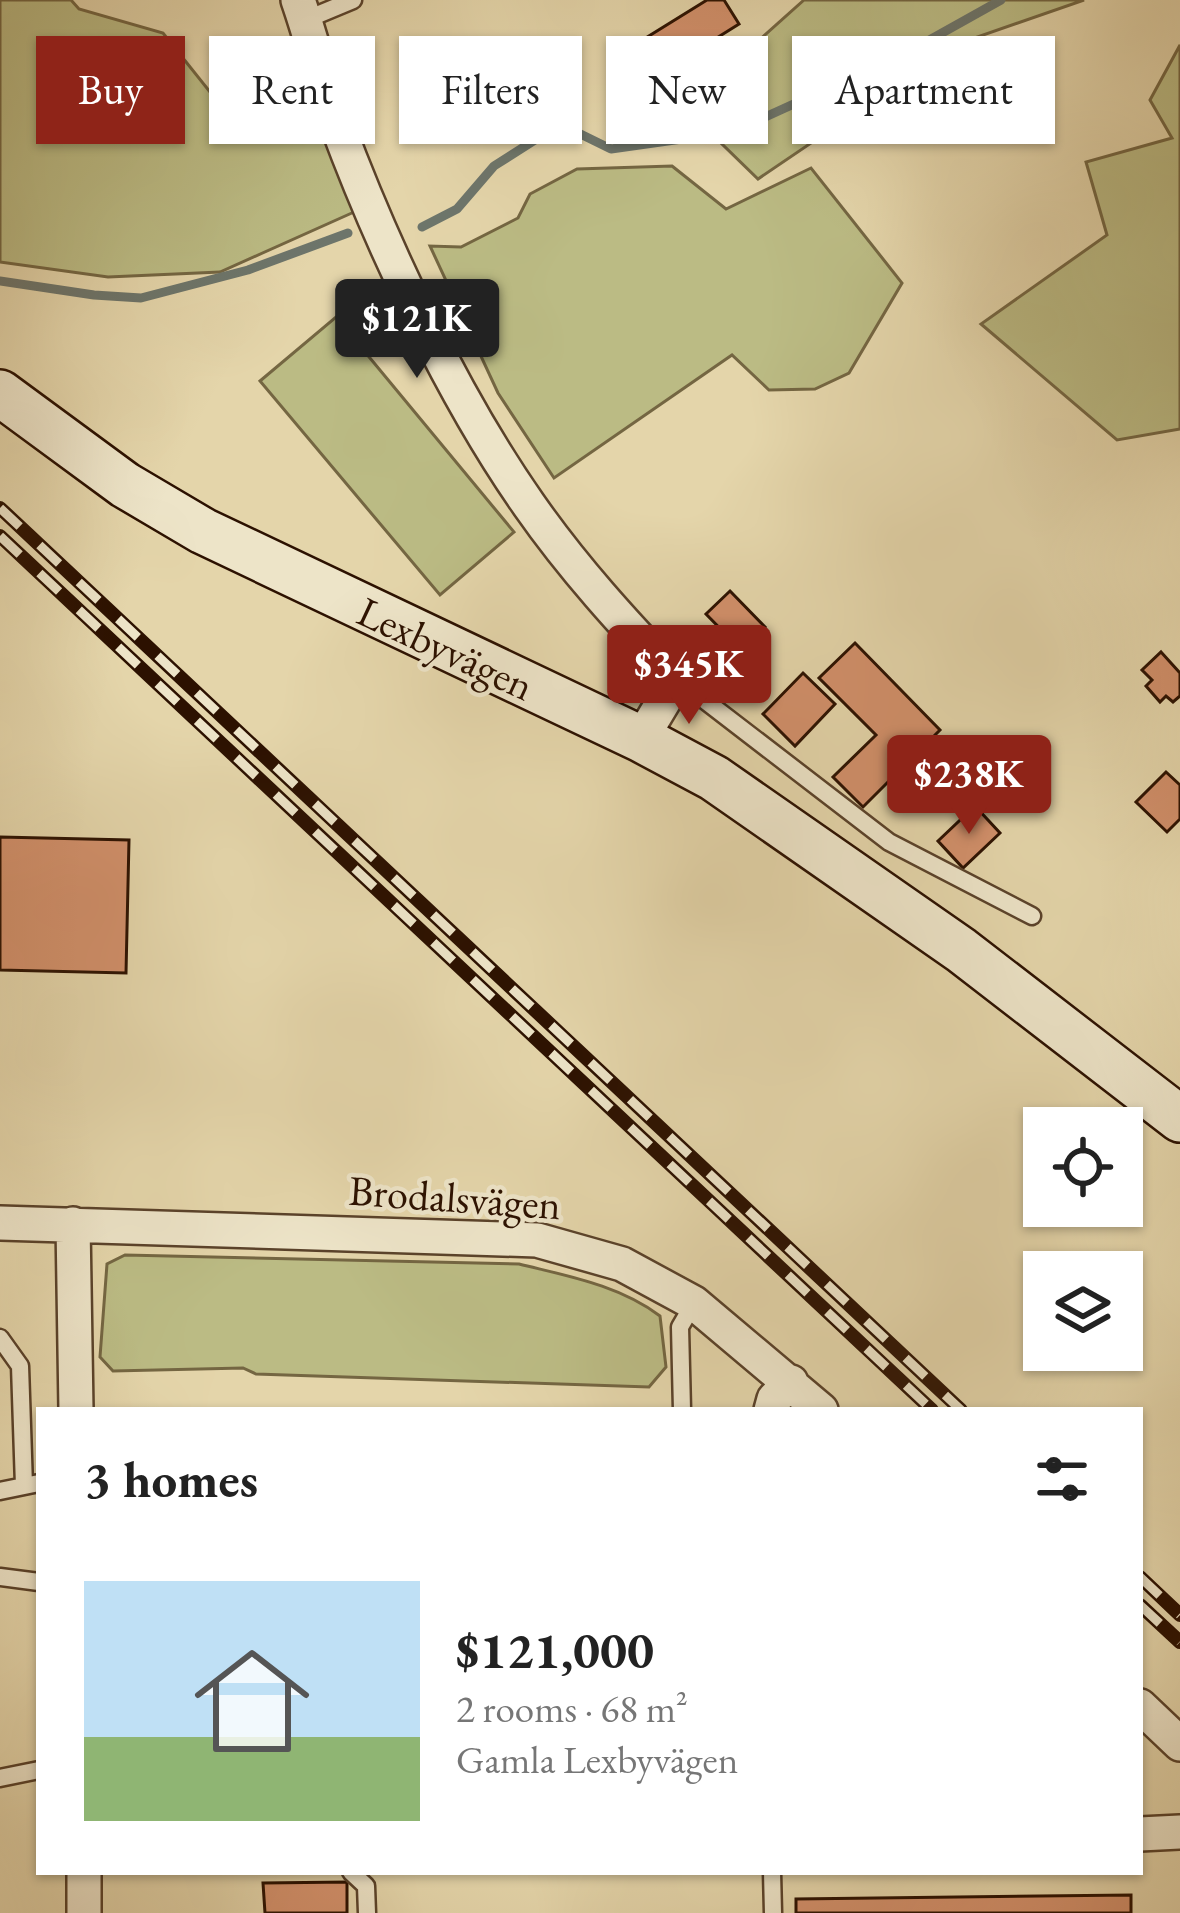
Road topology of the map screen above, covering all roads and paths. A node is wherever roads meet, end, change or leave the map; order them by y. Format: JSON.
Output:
{"nodes":[{"id":1,"x":352,"y":0,"type":"edge"},
{"id":2,"x":302,"y":10,"type":"edge"},
{"id":3,"x":0,"y":393,"type":"edge"},
{"id":4,"x":677,"y":679,"type":"junction"},
{"id":5,"x":641,"y":740,"type":"junction"},
{"id":6,"x":1032,"y":916,"type":"dead end"},
{"id":7,"x":1180,"y":1119,"type":"edge"},
{"id":8,"x":0,"y":1222,"type":"edge"},
{"id":9,"x":73,"y":1224,"type":"junction"},
{"id":10,"x":694,"y":1303,"type":"junction"},
{"id":11,"x":0,"y":1338,"type":"edge"},
{"id":12,"x":781,"y":1396,"type":"edge"},
{"id":13,"x":76,"y":1407,"type":"edge"},
{"id":14,"x":682,"y":1407,"type":"edge"},
{"id":15,"x":812,"y":1407,"type":"edge"},
{"id":16,"x":32,"y":1484,"type":"edge"},
{"id":17,"x":0,"y":1491,"type":"edge"},
{"id":18,"x":0,"y":1577,"type":"edge"},
{"id":19,"x":36,"y":1582,"type":"edge"},
{"id":20,"x":1143,"y":1709,"type":"edge"},
{"id":21,"x":1180,"y":1744,"type":"edge"},
{"id":22,"x":36,"y":1771,"type":"edge"},
{"id":23,"x":0,"y":1778,"type":"edge"},
{"id":24,"x":1180,"y":1832,"type":"edge"},
{"id":25,"x":1143,"y":1834,"type":"edge"},
{"id":26,"x":83,"y":1875,"type":"edge"},
{"id":27,"x":354,"y":1875,"type":"edge"},
{"id":28,"x":772,"y":1875,"type":"edge"},
{"id":29,"x":84,"y":1913,"type":"edge"},
{"id":30,"x":367,"y":1913,"type":"edge"},
{"id":31,"x":773,"y":1913,"type":"edge"}],
"edges":[{"from":1,"to":2,"type":"lane"},
{"from":2,"to":4,"type":"street"},
{"from":3,"to":5,"type":"street","name":"Lexbyvägen"},
{"from":4,"to":5,"type":"street"},
{"from":4,"to":6,"type":"lane"},
{"from":5,"to":7,"type":"street","name":"Lexbyvägen"},
{"from":8,"to":9,"type":"street","name":"Brodalsvägen"},
{"from":9,"to":10,"type":"street","name":"Brodalsvägen"},
{"from":9,"to":13,"type":"street"},
{"from":10,"to":12,"type":"street","name":"Brodalsvägen"},
{"from":10,"to":14,"type":"lane"},
{"from":11,"to":16,"type":"lane"},
{"from":12,"to":15,"type":"street","name":"Brodalsvägen"},
{"from":16,"to":17,"type":"lane"},
{"from":18,"to":19,"type":"lane"},
{"from":20,"to":21,"type":"street"},
{"from":22,"to":23,"type":"lane"},
{"from":24,"to":25,"type":"street"},
{"from":26,"to":29,"type":"street"},
{"from":27,"to":30,"type":"lane"},
{"from":28,"to":31,"type":"lane"}]}
